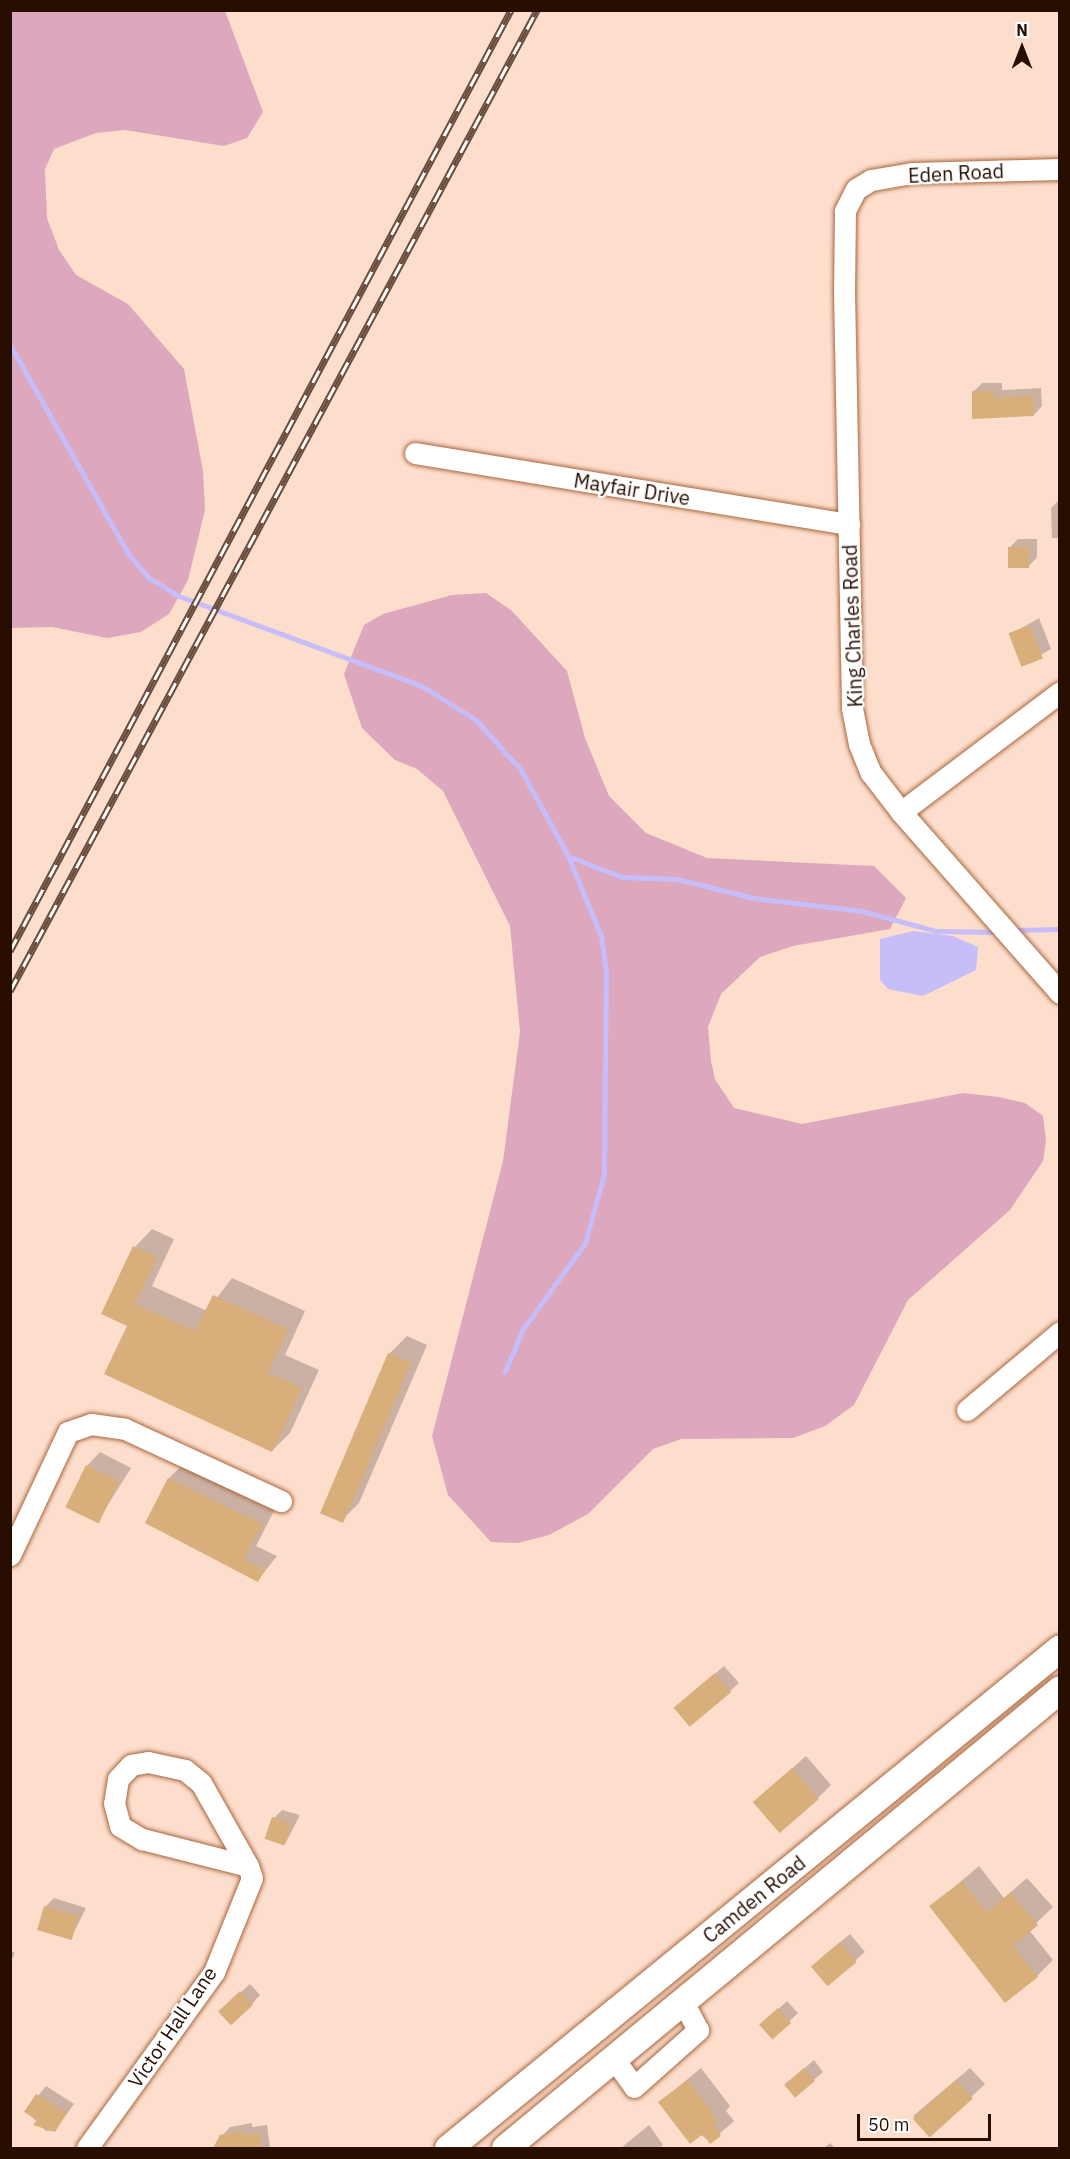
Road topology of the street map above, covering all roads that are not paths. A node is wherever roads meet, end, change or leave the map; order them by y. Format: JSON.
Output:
{"nodes":[{"id":1,"x":1059,"y":169,"type":"edge"},
{"id":2,"x":856,"y":189,"type":"joint"},
{"id":3,"x":415,"y":453,"type":"dead end"},
{"id":4,"x":849,"y":524,"type":"junction"},
{"id":5,"x":1059,"y":692,"type":"edge"},
{"id":6,"x":901,"y":812,"type":"junction"},
{"id":7,"x":1059,"y":993,"type":"edge"},
{"id":8,"x":1059,"y":1332,"type":"edge"},
{"id":9,"x":967,"y":1410,"type":"dead end"},
{"id":10,"x":281,"y":1502,"type":"dead end"},
{"id":11,"x":10,"y":1555,"type":"edge"},
{"id":12,"x":1059,"y":1648,"type":"edge"},
{"id":13,"x":1059,"y":1689,"type":"edge"},
{"id":14,"x":248,"y":1866,"type":"junction"},
{"id":15,"x":712,"y":1934,"type":"junction"},
{"id":16,"x":543,"y":2073,"type":"junction"},
{"id":17,"x":582,"y":2086,"type":"junction"},
{"id":18,"x":87,"y":2148,"type":"edge"},
{"id":19,"x":448,"y":2148,"type":"edge"},
{"id":20,"x":486,"y":2148,"type":"edge"},
{"id":21,"x":505,"y":2148,"type":"edge"}],
"edges":[{"from":1,"to":2,"type":"street","name":"Eden Road"},
{"from":2,"to":4,"type":"street","name":"King Charles Road"},
{"from":3,"to":4,"type":"street","name":"Mayfair Drive"},
{"from":4,"to":6,"type":"street","name":"King Charles Road"},
{"from":5,"to":6,"type":"street"},
{"from":6,"to":7,"type":"street","name":"King Charles Road"},
{"from":8,"to":9,"type":"street"},
{"from":10,"to":11,"type":"street"},
{"from":12,"to":15,"type":"main road","name":"Camden Road"},
{"from":13,"to":17,"type":"main road","name":"Camden Road"},
{"from":14,"to":14,"type":"street"},
{"from":14,"to":18,"type":"street","name":"Victor Hall Lane"},
{"from":15,"to":16,"type":"main road","name":"Camden Road"},
{"from":15,"to":17,"type":"main road"},
{"from":16,"to":19,"type":"main road","name":"Camden Road"},
{"from":16,"to":20,"type":"main road"},
{"from":17,"to":21,"type":"main road","name":"Camden Road"}]}
